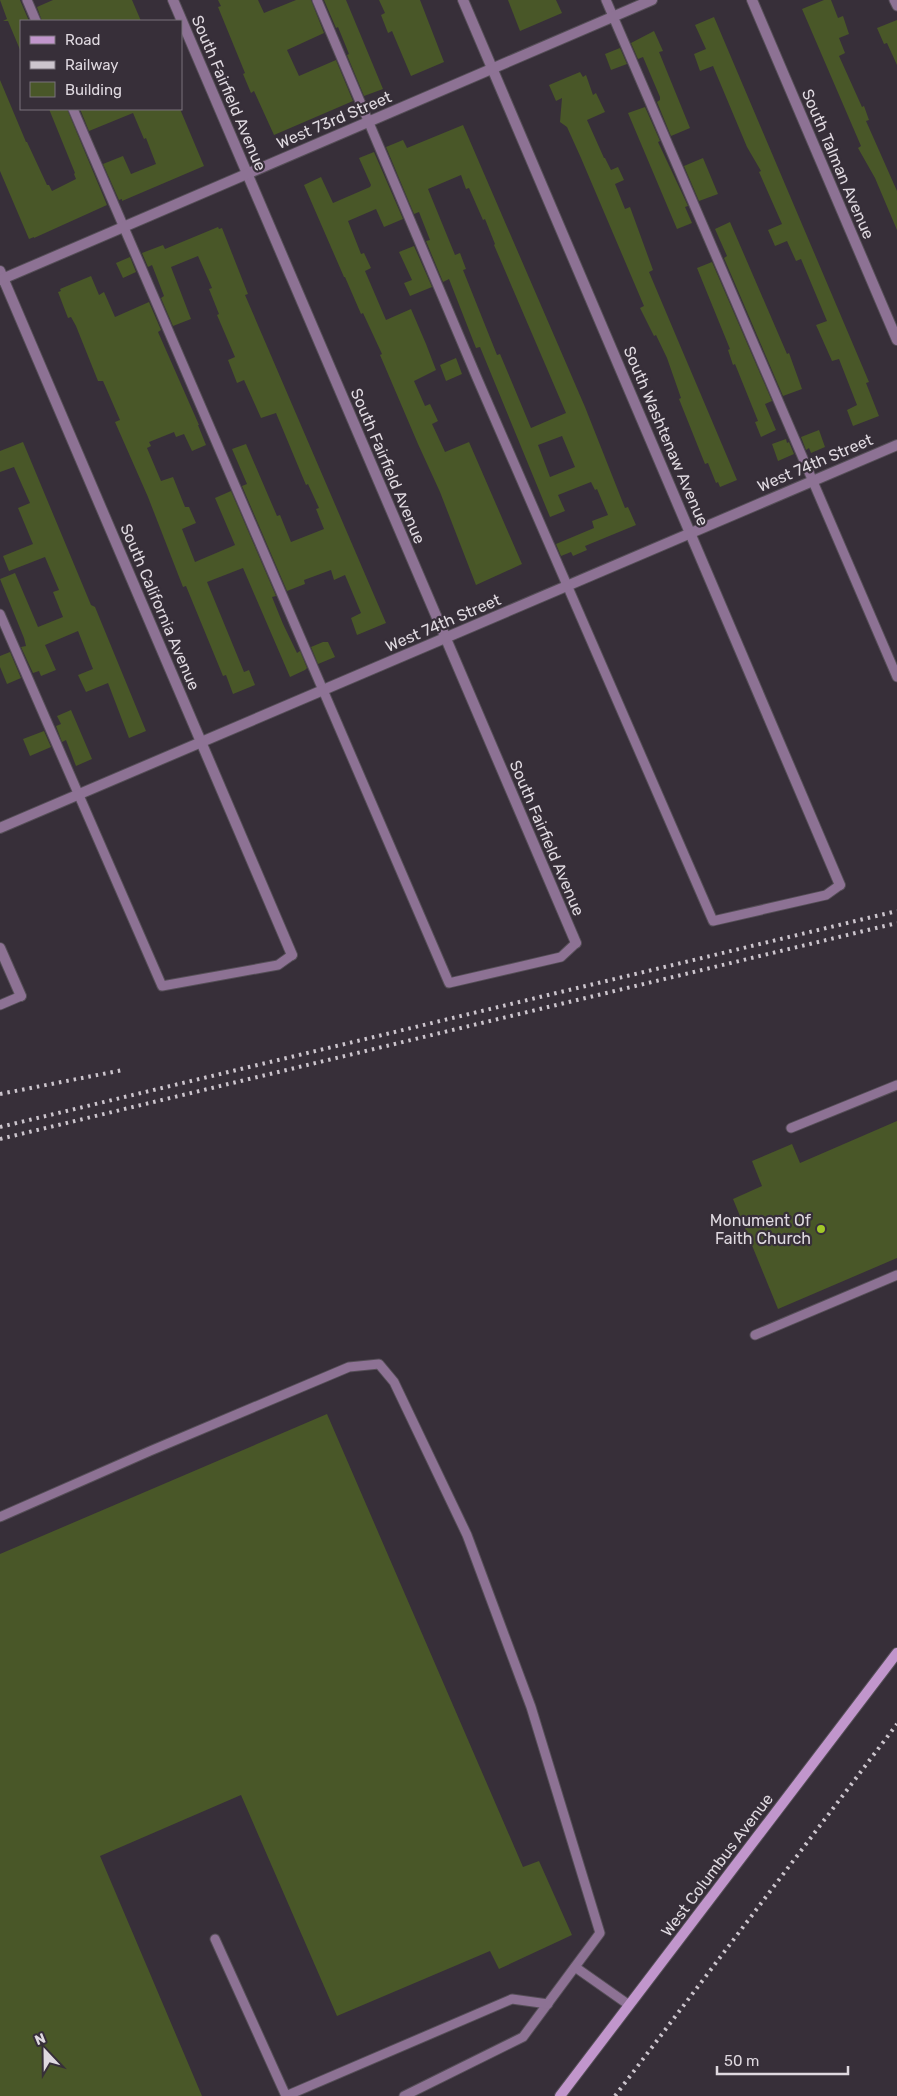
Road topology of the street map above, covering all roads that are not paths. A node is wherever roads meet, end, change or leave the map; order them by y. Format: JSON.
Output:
{"nodes":[{"id":1,"x":27,"y":0,"type":"edge"},
{"id":2,"x":172,"y":0,"type":"edge"},
{"id":3,"x":316,"y":0,"type":"edge"},
{"id":4,"x":463,"y":0,"type":"edge"},
{"id":5,"x":606,"y":0,"type":"edge"},
{"id":6,"x":652,"y":0,"type":"edge"},
{"id":7,"x":752,"y":0,"type":"edge"},
{"id":8,"x":894,"y":0,"type":"edge"},
{"id":9,"x":897,"y":6,"type":"edge"},
{"id":10,"x":613,"y":17,"type":"junction"},
{"id":11,"x":36,"y":20,"type":"edge"},
{"id":12,"x":181,"y":20,"type":"edge"},
{"id":13,"x":182,"y":23,"type":"edge"},
{"id":14,"x":493,"y":68,"type":"junction"},
{"id":15,"x":73,"y":110,"type":"edge"},
{"id":16,"x":369,"y":122,"type":"junction"},
{"id":17,"x":247,"y":174,"type":"junction"},
{"id":18,"x":124,"y":227,"type":"junction"},
{"id":19,"x":1,"y":277,"type":"edge"},
{"id":20,"x":897,"y":340,"type":"edge"},
{"id":21,"x":897,"y":445,"type":"edge"},
{"id":22,"x":813,"y":480,"type":"junction"},
{"id":23,"x":691,"y":533,"type":"junction"},
{"id":24,"x":567,"y":586,"type":"junction"},
{"id":25,"x":0,"y":614,"type":"edge"},
{"id":26,"x":445,"y":638,"type":"junction"},
{"id":27,"x":897,"y":677,"type":"edge"},
{"id":28,"x":323,"y":690,"type":"junction"},
{"id":29,"x":202,"y":742,"type":"junction"},
{"id":30,"x":79,"y":794,"type":"junction"},
{"id":31,"x":0,"y":828,"type":"edge"},
{"id":32,"x":840,"y":885,"type":"joint"},
{"id":33,"x":576,"y":943,"type":"joint"},
{"id":34,"x":0,"y":948,"type":"edge"},
{"id":35,"x":292,"y":955,"type":"joint"},
{"id":36,"x":21,"y":996,"type":"joint"},
{"id":37,"x":0,"y":1005,"type":"edge"},
{"id":38,"x":897,"y":1084,"type":"edge"},
{"id":39,"x":791,"y":1128,"type":"dead end"},
{"id":40,"x":897,"y":1275,"type":"edge"},
{"id":41,"x":755,"y":1335,"type":"dead end"},
{"id":42,"x":0,"y":1517,"type":"edge"},
{"id":43,"x":897,"y":1653,"type":"edge"},
{"id":44,"x":215,"y":1939,"type":"dead end"},
{"id":45,"x":575,"y":1967,"type":"junction"},
{"id":46,"x":548,"y":2004,"type":"junction"},
{"id":47,"x":629,"y":2005,"type":"junction"},
{"id":48,"x":286,"y":2096,"type":"edge"},
{"id":49,"x":404,"y":2096,"type":"edge"},
{"id":50,"x":560,"y":2096,"type":"edge"}],
"edges":[{"from":1,"to":11,"type":"lane"},
{"from":2,"to":12,"type":"street","name":"South Fairfield Avenue"},
{"from":3,"to":16,"type":"lane"},
{"from":4,"to":14,"type":"street","name":"South Washtenaw Avenue"},
{"from":5,"to":10,"type":"lane"},
{"from":6,"to":10,"type":"street","name":"West 73rd Street"},
{"from":7,"to":20,"type":"street","name":"South Talman Avenue"},
{"from":8,"to":9,"type":"lane"},
{"from":10,"to":14,"type":"street","name":"West 73rd Street"},
{"from":10,"to":22,"type":"lane"},
{"from":13,"to":17,"type":"street","name":"South Fairfield Avenue"},
{"from":14,"to":16,"type":"street","name":"West 73rd Street"},
{"from":14,"to":23,"type":"street","name":"South Washtenaw Avenue"},
{"from":15,"to":18,"type":"lane"},
{"from":16,"to":17,"type":"street","name":"West 73rd Street"},
{"from":16,"to":24,"type":"lane"},
{"from":17,"to":18,"type":"street","name":"West 73rd Street"},
{"from":17,"to":26,"type":"street","name":"South Fairfield Avenue"},
{"from":18,"to":19,"type":"street","name":"West 73rd Street"},
{"from":18,"to":28,"type":"lane"},
{"from":19,"to":29,"type":"street","name":"South California Avenue"},
{"from":21,"to":22,"type":"street","name":"West 74th Street"},
{"from":22,"to":23,"type":"street","name":"West 74th Street"},
{"from":22,"to":27,"type":"lane"},
{"from":23,"to":24,"type":"street","name":"West 74th Street"},
{"from":23,"to":32,"type":"street","name":"South Washtenaw Avenue"},
{"from":24,"to":26,"type":"street","name":"West 74th Street"},
{"from":24,"to":32,"type":"lane"},
{"from":25,"to":30,"type":"lane"},
{"from":26,"to":28,"type":"street","name":"West 74th Street"},
{"from":26,"to":33,"type":"street","name":"South Fairfield Avenue"},
{"from":28,"to":29,"type":"street","name":"West 74th Street"},
{"from":28,"to":33,"type":"lane"},
{"from":29,"to":30,"type":"street","name":"West 74th Street"},
{"from":29,"to":35,"type":"street","name":"South California Avenue"},
{"from":30,"to":31,"type":"street","name":"West 74th Street"},
{"from":30,"to":35,"type":"lane"},
{"from":34,"to":36,"type":"street"},
{"from":36,"to":37,"type":"lane"},
{"from":38,"to":39,"type":"lane"},
{"from":40,"to":41,"type":"lane"},
{"from":42,"to":45,"type":"lane"},
{"from":43,"to":47,"type":"main road","name":"West Columbus Avenue"},
{"from":44,"to":48,"type":"lane"},
{"from":45,"to":46,"type":"lane"},
{"from":45,"to":47,"type":"lane"},
{"from":46,"to":48,"type":"lane"},
{"from":46,"to":49,"type":"lane"},
{"from":47,"to":50,"type":"main road","name":"West Columbus Avenue"}]}
